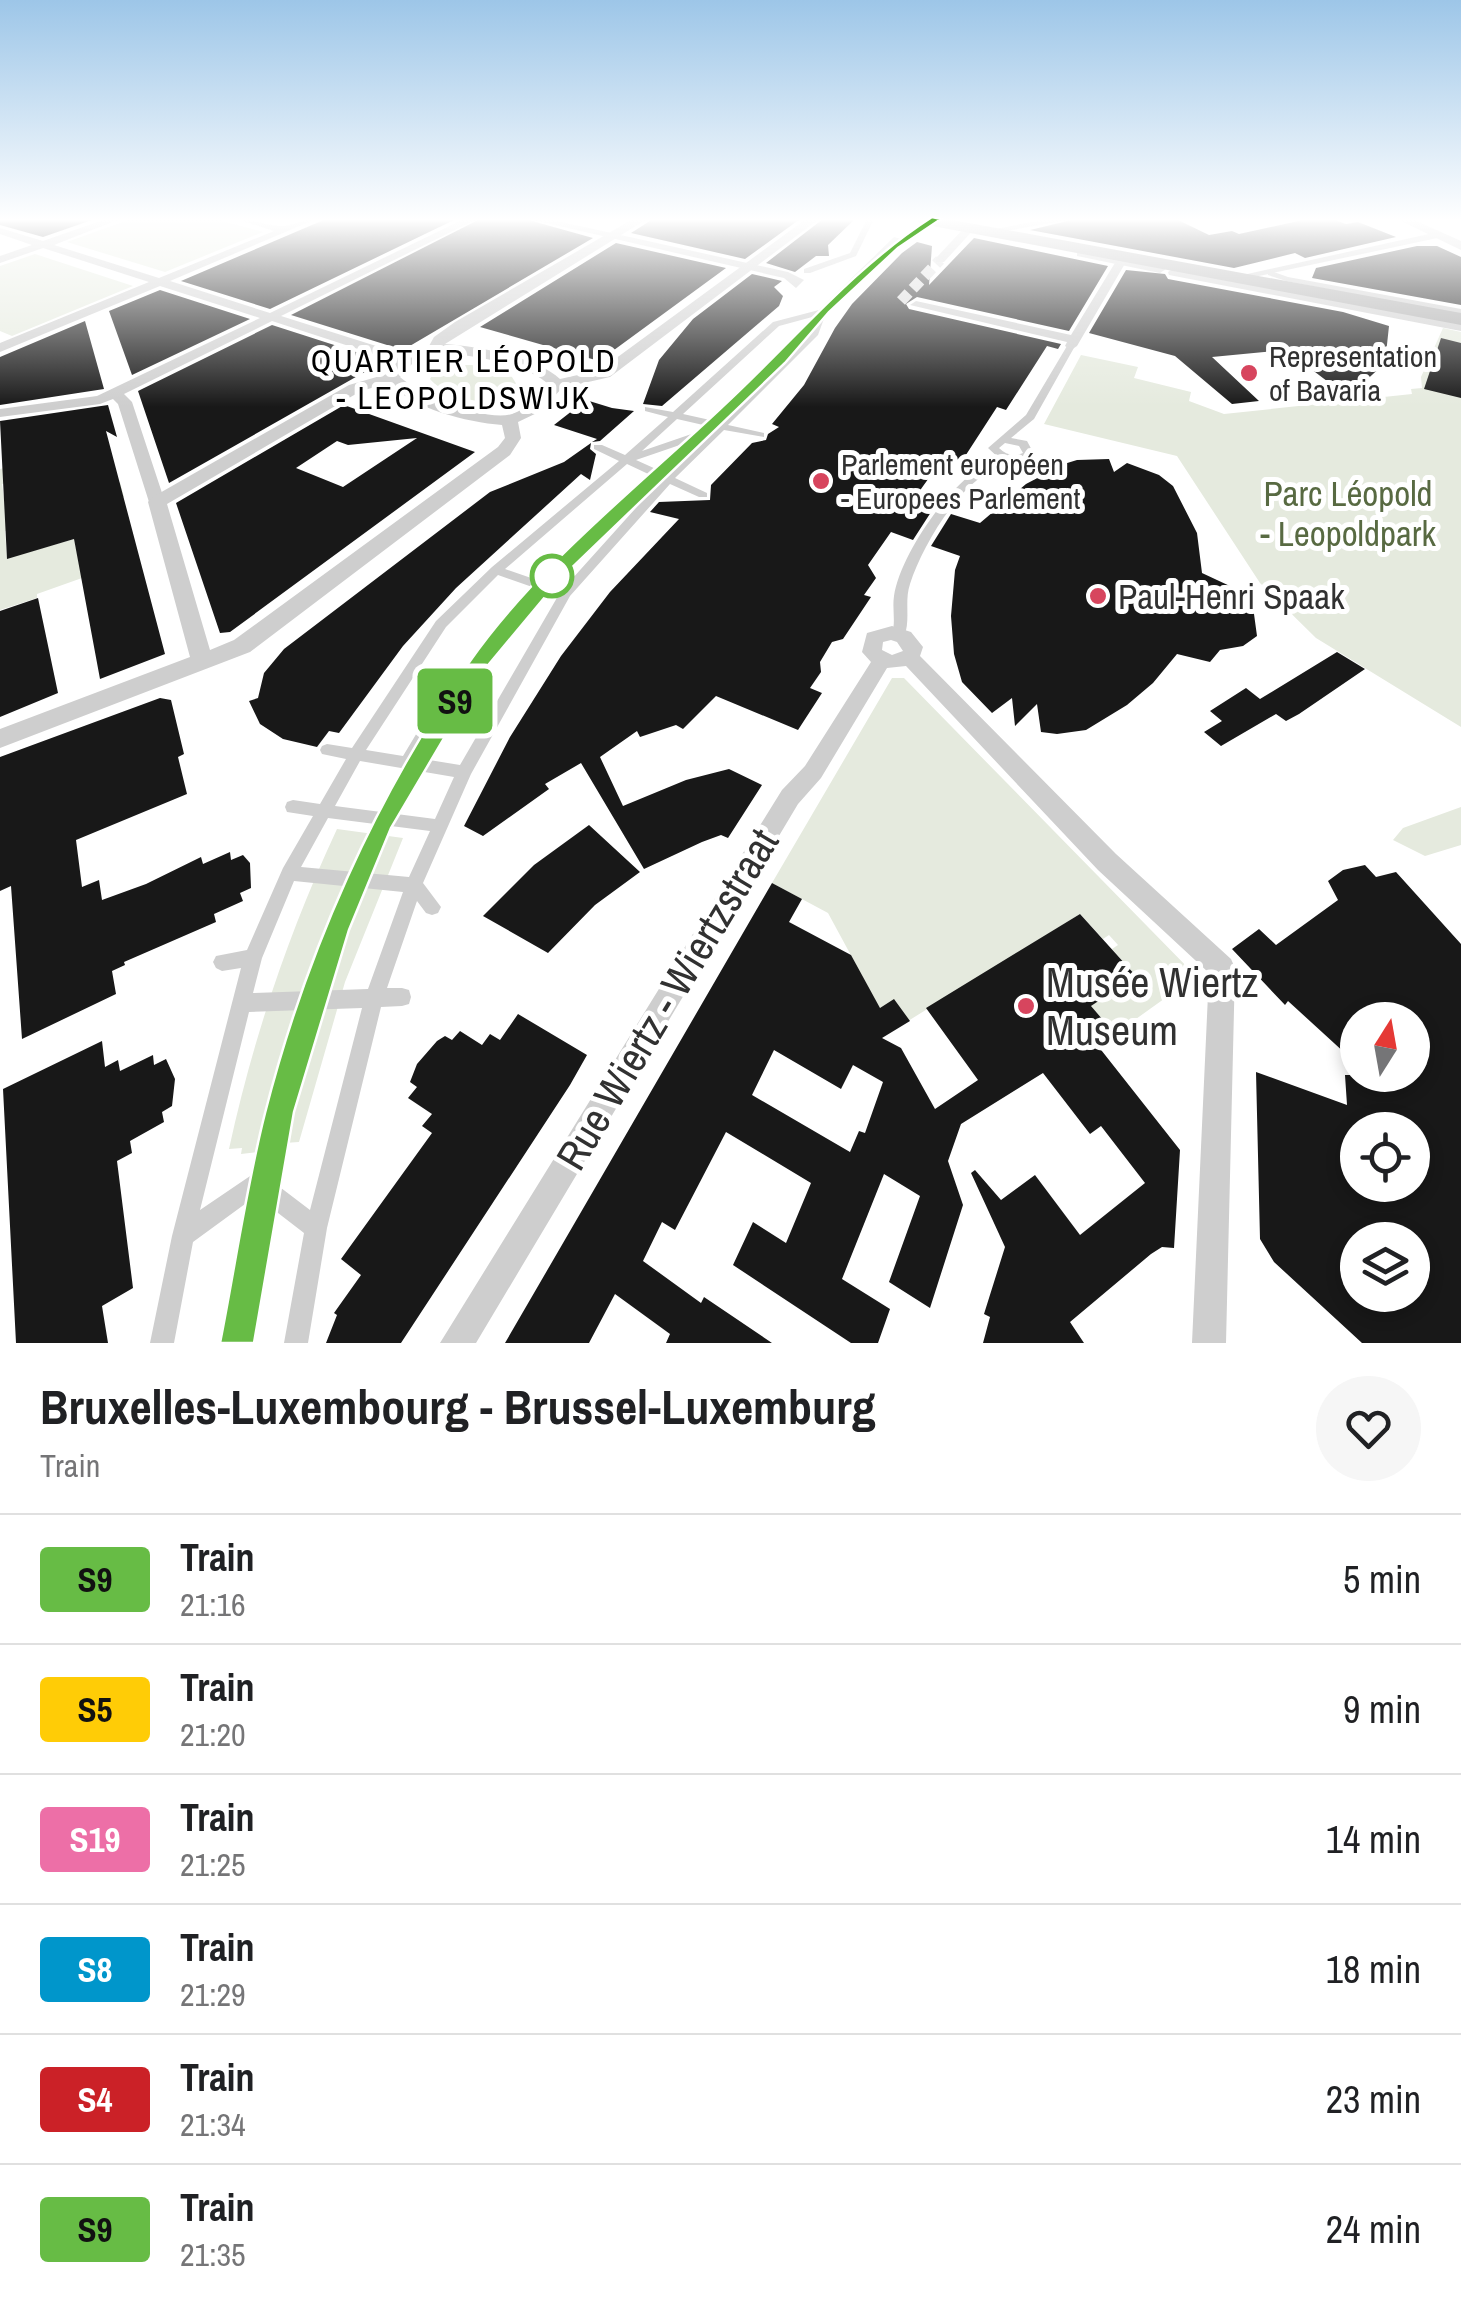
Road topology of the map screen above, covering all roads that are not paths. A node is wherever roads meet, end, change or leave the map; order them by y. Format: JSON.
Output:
{"nodes":[{"id":1,"x":159,"y":282,"type":"joint"},
{"id":2,"x":343,"y":282,"type":"edge"},
{"id":3,"x":534,"y":282,"type":"edge"},
{"id":4,"x":728,"y":282,"type":"edge"},
{"id":5,"x":796,"y":282,"type":"edge"},
{"id":6,"x":853,"y":282,"type":"edge"},
{"id":7,"x":1109,"y":282,"type":"edge"},
{"id":8,"x":1240,"y":282,"type":"edge"},
{"id":9,"x":1261,"y":282,"type":"edge"},
{"id":10,"x":1294,"y":282,"type":"edge"},
{"id":11,"x":796,"y":285,"type":"dead end"},
{"id":12,"x":916,"y":304,"type":"dead end"},
{"id":13,"x":822,"y":312,"type":"junction"},
{"id":14,"x":1461,"y":316,"type":"edge"},
{"id":15,"x":270,"y":317,"type":"junction"},
{"id":16,"x":1461,"y":327,"type":"edge"},
{"id":17,"x":1072,"y":343,"type":"junction"},
{"id":18,"x":1,"y":346,"type":"edge"},
{"id":19,"x":435,"y":349,"type":"junction"},
{"id":20,"x":406,"y":360,"type":"junction"},
{"id":21,"x":392,"y":377,"type":"junction"},
{"id":22,"x":557,"y":384,"type":"junction"},
{"id":23,"x":116,"y":394,"type":"junction"},
{"id":24,"x":648,"y":410,"type":"dead end"},
{"id":25,"x":0,"y":413,"type":"edge"},
{"id":26,"x":675,"y":416,"type":"junction"},
{"id":27,"x":1030,"y":418,"type":"junction"},
{"id":28,"x":510,"y":420,"type":"junction"},
{"id":29,"x":721,"y":426,"type":"junction"},
{"id":30,"x":760,"y":436,"type":"dead end"},
{"id":31,"x":672,"y":444,"type":"junction"},
{"id":32,"x":998,"y":444,"type":"junction"},
{"id":33,"x":1027,"y":446,"type":"junction"},
{"id":34,"x":598,"y":447,"type":"dead end"},
{"id":35,"x":1012,"y":459,"type":"junction"},
{"id":36,"x":626,"y":460,"type":"junction"},
{"id":37,"x":979,"y":473,"type":"junction"},
{"id":38,"x":668,"y":479,"type":"junction"},
{"id":39,"x":702,"y":494,"type":"dead end"},
{"id":40,"x":157,"y":502,"type":"junction"},
{"id":41,"x":496,"y":570,"type":"junction"},
{"id":42,"x":536,"y":584,"type":"junction"},
{"id":43,"x":566,"y":594,"type":"junction"},
{"id":44,"x":526,"y":596,"type":"dead end"},
{"id":45,"x":897,"y":650,"type":"junction"},
{"id":46,"x":202,"y":660,"type":"junction"},
{"id":47,"x":423,"y":735,"type":"dead end"},
{"id":48,"x":0,"y":739,"type":"edge"},
{"id":49,"x":328,"y":750,"type":"dead end"},
{"id":50,"x":354,"y":755,"type":"junction"},
{"id":51,"x":407,"y":763,"type":"junction"},
{"id":52,"x":464,"y":772,"type":"junction"},
{"id":53,"x":293,"y":807,"type":"dead end"},
{"id":54,"x":322,"y":810,"type":"junction"},
{"id":55,"x":440,"y":826,"type":"junction"},
{"id":56,"x":289,"y":874,"type":"junction"},
{"id":57,"x":414,"y":884,"type":"junction"},
{"id":58,"x":432,"y":907,"type":"dead end"},
{"id":59,"x":254,"y":958,"type":"junction"},
{"id":60,"x":222,"y":962,"type":"dead end"},
{"id":61,"x":402,"y":997,"type":"dead end"},
{"id":62,"x":373,"y":1001,"type":"junction"},
{"id":63,"x":240,"y":1002,"type":"junction"},
{"id":64,"x":316,"y":1228,"type":"junction"},
{"id":65,"x":183,"y":1236,"type":"junction"},
{"id":66,"x":162,"y":1343,"type":"edge"},
{"id":67,"x":296,"y":1343,"type":"edge"},
{"id":68,"x":457,"y":1343,"type":"edge"},
{"id":69,"x":1209,"y":1343,"type":"edge"}],
"edges":[{"from":1,"to":15,"type":"street"},
{"from":1,"to":18,"type":"street"},
{"from":2,"to":15,"type":"street"},
{"from":3,"to":19,"type":"street"},
{"from":4,"to":22,"type":"street"},
{"from":5,"to":11,"type":"street"},
{"from":6,"to":13,"type":"street"},
{"from":7,"to":17,"type":"street"},
{"from":8,"to":16,"type":"street"},
{"from":9,"to":14,"type":"main road"},
{"from":10,"to":14,"type":"street"},
{"from":12,"to":17,"type":"street"},
{"from":13,"to":26,"type":"street"},
{"from":13,"to":29,"type":"street"},
{"from":15,"to":20,"type":"street"},
{"from":15,"to":23,"type":"street"},
{"from":17,"to":27,"type":"street","name":"Rue Wiertz - Wiertzstraat"},
{"from":19,"to":20,"type":"street"},
{"from":19,"to":22,"type":"street"},
{"from":20,"to":21,"type":"street"},
{"from":21,"to":28,"type":"street"},
{"from":21,"to":40,"type":"street"},
{"from":22,"to":28,"type":"street"},
{"from":23,"to":25,"type":"street"},
{"from":23,"to":40,"type":"street"},
{"from":24,"to":26,"type":"street"},
{"from":26,"to":29,"type":"street"},
{"from":26,"to":31,"type":"street"},
{"from":26,"to":36,"type":"street"},
{"from":27,"to":32,"type":"street","name":"Rue Wiertz - Wiertzstraat"},
{"from":27,"to":33,"type":"street","name":"Rue Wiertz - Wiertzstraat"},
{"from":28,"to":46,"type":"street"},
{"from":29,"to":30,"type":"street"},
{"from":29,"to":31,"type":"street"},
{"from":29,"to":38,"type":"street"},
{"from":31,"to":36,"type":"street"},
{"from":31,"to":38,"type":"street"},
{"from":32,"to":33,"type":"street"},
{"from":32,"to":35,"type":"street"},
{"from":32,"to":37,"type":"street","name":"Rue Wiertz - Wiertzstraat"},
{"from":33,"to":35,"type":"street","name":"Rue Wiertz - Wiertzstraat"},
{"from":34,"to":36,"type":"street"},
{"from":35,"to":37,"type":"street","name":"Rue Wiertz - Wiertzstraat"},
{"from":36,"to":38,"type":"street"},
{"from":36,"to":41,"type":"street"},
{"from":37,"to":45,"type":"street","name":"Rue Wiertz - Wiertzstraat"},
{"from":38,"to":39,"type":"street"},
{"from":38,"to":43,"type":"street"},
{"from":40,"to":46,"type":"street"},
{"from":41,"to":42,"type":"street"},
{"from":41,"to":50,"type":"street"},
{"from":42,"to":43,"type":"street"},
{"from":42,"to":44,"type":"street"},
{"from":43,"to":52,"type":"street"},
{"from":45,"to":68,"type":"street","name":"Rue Wiertz - Wiertzstraat"},
{"from":45,"to":69,"type":"street"},
{"from":46,"to":48,"type":"street"},
{"from":47,"to":51,"type":"street"},
{"from":49,"to":50,"type":"street"},
{"from":50,"to":51,"type":"street"},
{"from":50,"to":54,"type":"street"},
{"from":51,"to":52,"type":"street"},
{"from":52,"to":55,"type":"street"},
{"from":53,"to":54,"type":"street"},
{"from":54,"to":55,"type":"street"},
{"from":54,"to":56,"type":"street"},
{"from":55,"to":57,"type":"street"},
{"from":56,"to":57,"type":"street"},
{"from":56,"to":59,"type":"street"},
{"from":57,"to":58,"type":"street"},
{"from":57,"to":62,"type":"street"},
{"from":59,"to":60,"type":"street"},
{"from":59,"to":63,"type":"street"},
{"from":61,"to":62,"type":"street"},
{"from":62,"to":63,"type":"street"},
{"from":62,"to":64,"type":"street"},
{"from":63,"to":65,"type":"street"},
{"from":64,"to":65,"type":"street"},
{"from":64,"to":67,"type":"street"},
{"from":65,"to":66,"type":"street"}]}
